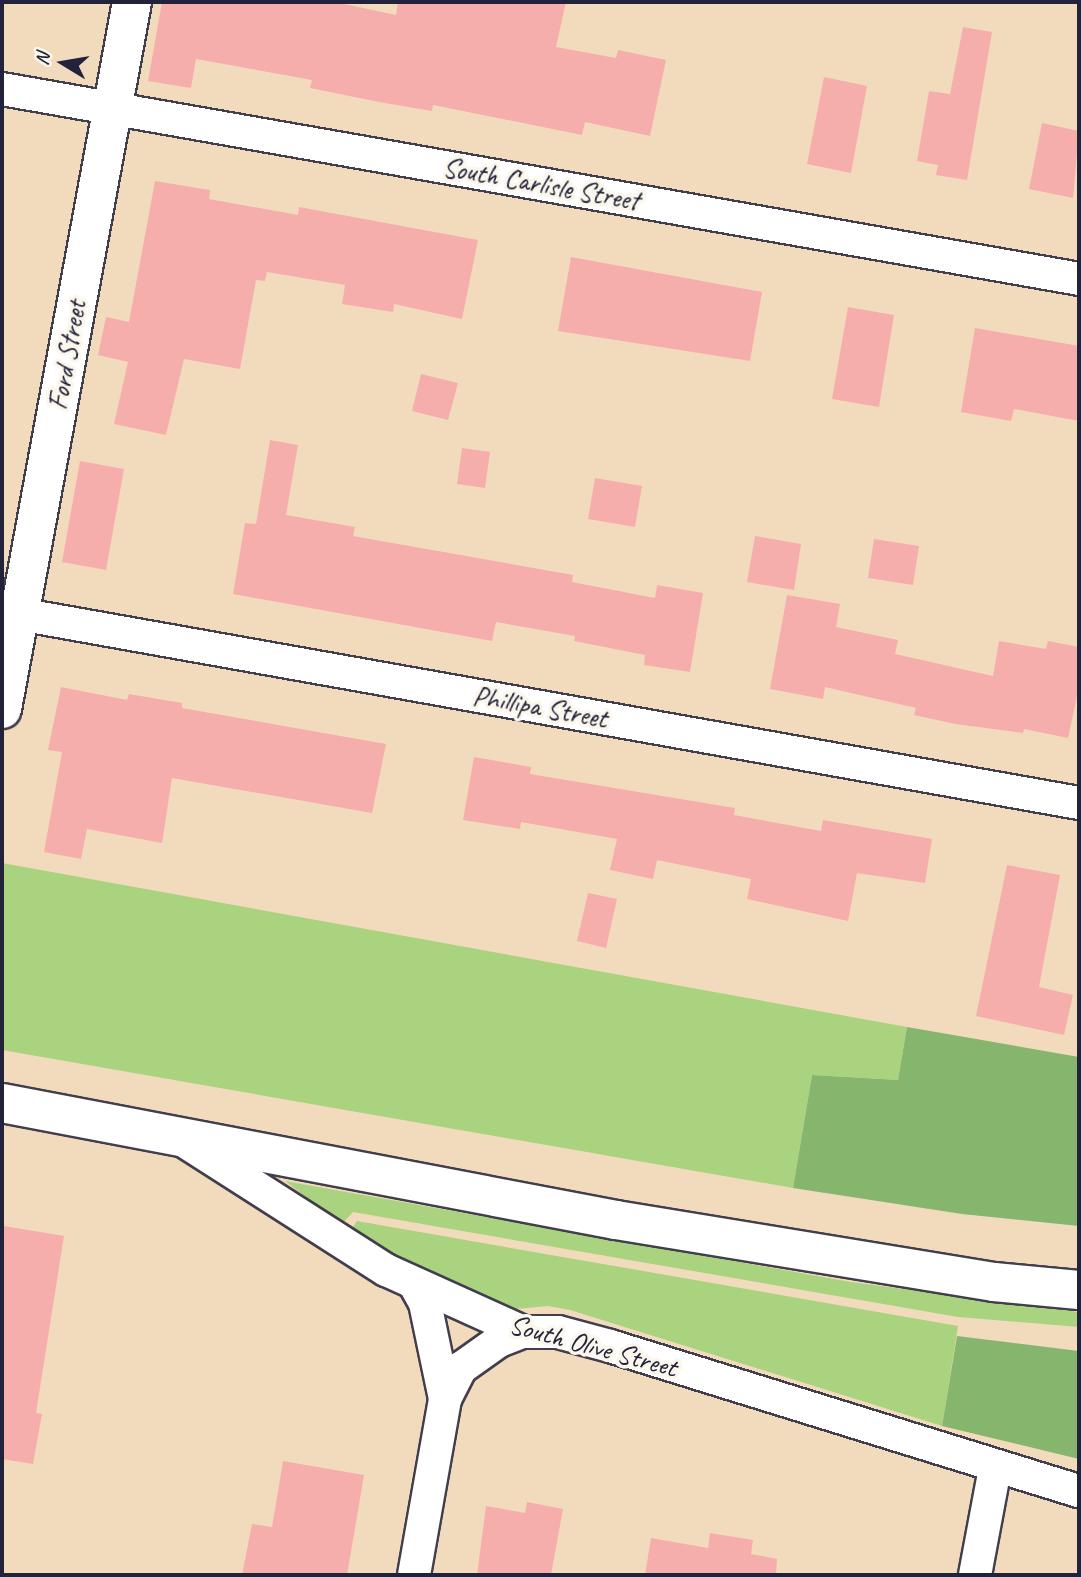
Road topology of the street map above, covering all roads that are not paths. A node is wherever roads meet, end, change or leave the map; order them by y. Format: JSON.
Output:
{"nodes":[{"id":1,"x":132,"y":2,"type":"edge"},
{"id":2,"x":2,"y":89,"type":"edge"},
{"id":3,"x":111,"y":108,"type":"junction"},
{"id":4,"x":1079,"y":279,"type":"edge"},
{"id":5,"x":10,"y":612,"type":"edge"},
{"id":6,"x":2,"y":709,"type":"edge"},
{"id":7,"x":1079,"y":803,"type":"edge"},
{"id":8,"x":2,"y":1103,"type":"edge"},
{"id":9,"x":180,"y":1138,"type":"junction"},
{"id":10,"x":415,"y":1285,"type":"junction"},
{"id":11,"x":1079,"y":1290,"type":"edge"},
{"id":12,"x":523,"y":1332,"type":"junction"},
{"id":13,"x":445,"y":1399,"type":"junction"},
{"id":14,"x":995,"y":1468,"type":"junction"},
{"id":15,"x":1079,"y":1491,"type":"edge"},
{"id":16,"x":414,"y":1575,"type":"edge"},
{"id":17,"x":975,"y":1575,"type":"edge"}],
"edges":[{"from":1,"to":3,"type":"street","name":"Ford Street"},
{"from":2,"to":3,"type":"street","name":"South Carlisle Street"},
{"from":3,"to":4,"type":"street","name":"South Carlisle Street"},
{"from":3,"to":5,"type":"street","name":"Ford Street"},
{"from":5,"to":6,"type":"street","name":"Ford Street"},
{"from":5,"to":7,"type":"street","name":"Phillipa Street"},
{"from":8,"to":9,"type":"street","name":"South Olive Street"},
{"from":9,"to":10,"type":"street","name":"South Olive Street"},
{"from":9,"to":11,"type":"street","name":"South Olive Street"},
{"from":10,"to":12,"type":"street","name":"South Olive Street"},
{"from":10,"to":13,"type":"street"},
{"from":12,"to":13,"type":"street"},
{"from":12,"to":14,"type":"street","name":"South Olive Street"},
{"from":13,"to":16,"type":"street"},
{"from":14,"to":15,"type":"street","name":"South Olive Street"},
{"from":14,"to":17,"type":"street"}]}
